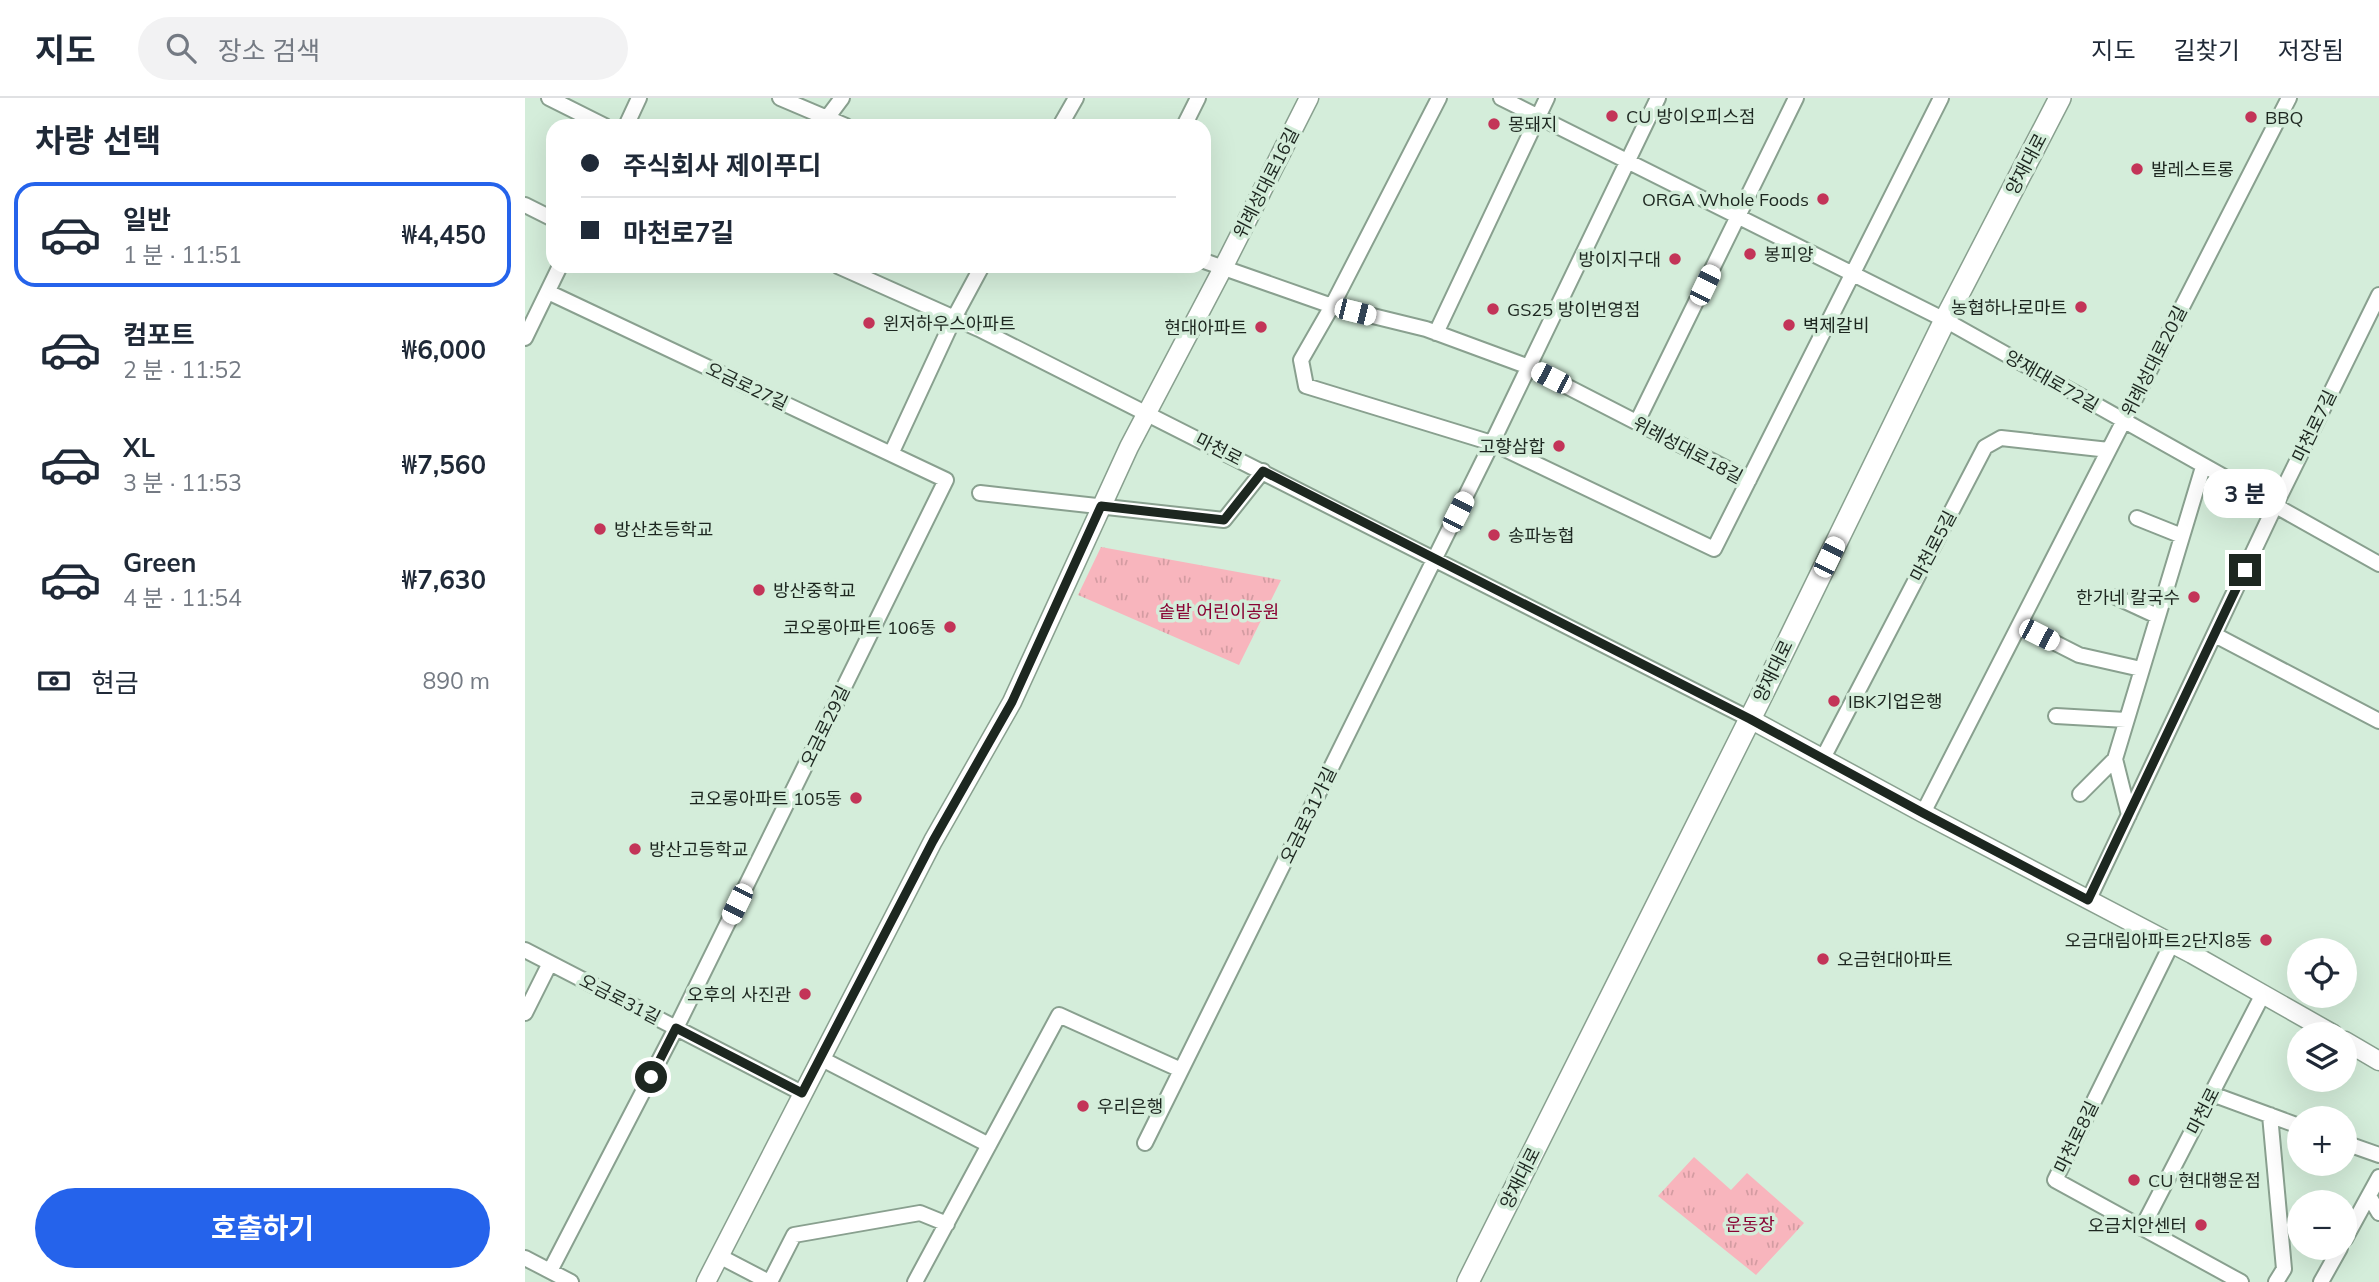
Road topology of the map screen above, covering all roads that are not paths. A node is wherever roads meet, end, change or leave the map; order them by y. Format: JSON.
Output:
{"nodes":[{"id":1,"x":549,"y":98,"type":"edge"},
{"id":2,"x":639,"y":98,"type":"edge"},
{"id":3,"x":780,"y":98,"type":"edge"},
{"id":4,"x":842,"y":98,"type":"edge"},
{"id":5,"x":1076,"y":98,"type":"edge"},
{"id":6,"x":1198,"y":98,"type":"edge"},
{"id":7,"x":1309,"y":98,"type":"edge"},
{"id":8,"x":1439,"y":98,"type":"edge"},
{"id":9,"x":1501,"y":98,"type":"edge"},
{"id":10,"x":1547,"y":98,"type":"edge"},
{"id":11,"x":1658,"y":98,"type":"edge"},
{"id":12,"x":1796,"y":98,"type":"edge"},
{"id":13,"x":1941,"y":98,"type":"edge"},
{"id":14,"x":2060,"y":98,"type":"edge"},
{"id":15,"x":2289,"y":98,"type":"edge"},
{"id":16,"x":1538,"y":116,"type":"junction"},
{"id":17,"x":827,"y":118,"type":"joint"},
{"id":18,"x":591,"y":119,"type":"edge"},
{"id":19,"x":629,"y":119,"type":"edge"},
{"id":20,"x":1064,"y":119,"type":"edge"},
{"id":21,"x":1188,"y":119,"type":"edge"},
{"id":22,"x":1627,"y":161,"type":"junction"},
{"id":23,"x":525,"y":205,"type":"edge"},
{"id":24,"x":546,"y":216,"type":"edge"},
{"id":25,"x":1738,"y":216,"type":"junction"},
{"id":26,"x":1211,"y":264,"type":"edge"},
{"id":27,"x":1223,"y":268,"type":"junction"},
{"id":28,"x":557,"y":273,"type":"edge"},
{"id":29,"x":854,"y":273,"type":"edge"},
{"id":30,"x":978,"y":273,"type":"edge"},
{"id":31,"x":1852,"y":274,"type":"junction"},
{"id":32,"x":548,"y":292,"type":"junction"},
{"id":33,"x":2379,"y":295,"type":"edge"},
{"id":34,"x":1332,"y":306,"type":"junction"},
{"id":35,"x":954,"y":318,"type":"junction"},
{"id":36,"x":1945,"y":320,"type":"junction"},
{"id":37,"x":1436,"y":333,"type":"junction"},
{"id":38,"x":525,"y":338,"type":"edge"},
{"id":39,"x":1529,"y":367,"type":"junction"},
{"id":40,"x":1148,"y":412,"type":"junction"},
{"id":41,"x":1637,"y":422,"type":"junction"},
{"id":42,"x":2123,"y":422,"type":"junction"},
{"id":43,"x":1492,"y":443,"type":"junction"},
{"id":44,"x":2109,"y":450,"type":"junction"},
{"id":45,"x":891,"y":454,"type":"junction"},
{"id":46,"x":2203,"y":467,"type":"junction"},
{"id":47,"x":1263,"y":471,"type":"junction"},
{"id":48,"x":946,"y":480,"type":"joint"},
{"id":49,"x":1749,"y":480,"type":"junction"},
{"id":50,"x":980,"y":493,"type":"dead end"},
{"id":51,"x":1101,"y":506,"type":"junction"},
{"id":52,"x":2274,"y":506,"type":"junction"},
{"id":53,"x":2137,"y":518,"type":"dead end"},
{"id":54,"x":2182,"y":536,"type":"junction"},
{"id":55,"x":1435,"y":559,"type":"junction"},
{"id":56,"x":2379,"y":564,"type":"edge"},
{"id":57,"x":2116,"y":597,"type":"dead end"},
{"id":58,"x":2157,"y":616,"type":"junction"},
{"id":59,"x":2020,"y":625,"type":"junction"},
{"id":60,"x":2215,"y":635,"type":"junction"},
{"id":61,"x":2141,"y":669,"type":"junction"},
{"id":62,"x":2056,"y":716,"type":"dead end"},
{"id":63,"x":1750,"y":719,"type":"junction"},
{"id":64,"x":2126,"y":720,"type":"junction"},
{"id":65,"x":2379,"y":721,"type":"edge"},
{"id":66,"x":1823,"y":758,"type":"junction"},
{"id":67,"x":2115,"y":759,"type":"junction"},
{"id":68,"x":2080,"y":794,"type":"dead end"},
{"id":69,"x":1923,"y":813,"type":"junction"},
{"id":70,"x":2129,"y":815,"type":"junction"},
{"id":71,"x":2088,"y":900,"type":"junction"},
{"id":72,"x":2172,"y":943,"type":"junction"},
{"id":73,"x":525,"y":950,"type":"edge"},
{"id":74,"x":550,"y":963,"type":"junction"},
{"id":75,"x":2263,"y":994,"type":"junction"},
{"id":76,"x":525,"y":1013,"type":"edge"},
{"id":77,"x":2312,"y":1022,"type":"edge"},
{"id":78,"x":676,"y":1028,"type":"junction"},
{"id":79,"x":2357,"y":1048,"type":"edge"},
{"id":80,"x":820,"y":1058,"type":"junction"},
{"id":81,"x":2379,"y":1061,"type":"edge"},
{"id":82,"x":1181,"y":1070,"type":"junction"},
{"id":83,"x":802,"y":1093,"type":"junction"},
{"id":84,"x":2212,"y":1094,"type":"junction"},
{"id":85,"x":2270,"y":1115,"type":"junction"},
{"id":86,"x":2287,"y":1121,"type":"edge"},
{"id":87,"x":1145,"y":1143,"type":"dead end"},
{"id":88,"x":989,"y":1144,"type":"junction"},
{"id":89,"x":2357,"y":1147,"type":"edge"},
{"id":90,"x":2379,"y":1155,"type":"edge"},
{"id":91,"x":2379,"y":1177,"type":"edge"},
{"id":92,"x":2369,"y":1196,"type":"junction"},
{"id":93,"x":2379,"y":1213,"type":"edge"},
{"id":94,"x":2357,"y":1218,"type":"edge"},
{"id":95,"x":947,"y":1224,"type":"junction"},
{"id":96,"x":2143,"y":1228,"type":"junction"},
{"id":97,"x":719,"y":1256,"type":"junction"},
{"id":98,"x":525,"y":1258,"type":"edge"},
{"id":99,"x":2333,"y":1260,"type":"edge"},
{"id":100,"x":550,"y":1271,"type":"junction"},
{"id":101,"x":571,"y":1282,"type":"edge"},
{"id":102,"x":706,"y":1282,"type":"edge"},
{"id":103,"x":769,"y":1282,"type":"edge"},
{"id":104,"x":915,"y":1282,"type":"edge"},
{"id":105,"x":1468,"y":1282,"type":"edge"},
{"id":106,"x":2241,"y":1282,"type":"edge"},
{"id":107,"x":2276,"y":1282,"type":"edge"},
{"id":108,"x":2321,"y":1282,"type":"edge"}],
"edges":[{"from":1,"to":18,"type":"street"},
{"from":2,"to":19,"type":"street"},
{"from":3,"to":17,"type":"street"},
{"from":4,"to":17,"type":"street"},
{"from":5,"to":20,"type":"street"},
{"from":6,"to":21,"type":"street"},
{"from":7,"to":27,"type":"street","name":"위례성대로16길"},
{"from":8,"to":34,"type":"street"},
{"from":9,"to":16,"type":"street","name":"양재대로72길"},
{"from":10,"to":16,"type":"street"},
{"from":11,"to":22,"type":"street"},
{"from":12,"to":25,"type":"street"},
{"from":13,"to":31,"type":"street"},
{"from":14,"to":36,"type":"main road","name":"양재대로"},
{"from":15,"to":42,"type":"street","name":"위례성대로20길"},
{"from":16,"to":22,"type":"street","name":"양재대로72길"},
{"from":16,"to":37,"type":"street"},
{"from":22,"to":25,"type":"street","name":"양재대로72길"},
{"from":22,"to":39,"type":"street"},
{"from":23,"to":24,"type":"street"},
{"from":25,"to":31,"type":"street","name":"양재대로72길"},
{"from":25,"to":41,"type":"street"},
{"from":26,"to":27,"type":"street"},
{"from":27,"to":34,"type":"street","name":"위례성대로18길"},
{"from":27,"to":40,"type":"street","name":"위례성대로16길"},
{"from":28,"to":32,"type":"street"},
{"from":29,"to":35,"type":"street","name":"마천로"},
{"from":30,"to":35,"type":"street"},
{"from":31,"to":36,"type":"street","name":"양재대로72길"},
{"from":31,"to":49,"type":"street"},
{"from":32,"to":38,"type":"street"},
{"from":32,"to":45,"type":"street","name":"오금로27길"},
{"from":33,"to":52,"type":"street","name":"마천로7길"},
{"from":34,"to":37,"type":"street","name":"위례성대로18길"},
{"from":34,"to":43,"type":"street","name":"위례성대로18길"},
{"from":35,"to":40,"type":"street","name":"마천로"},
{"from":35,"to":45,"type":"street"},
{"from":36,"to":42,"type":"street","name":"양재대로72길"},
{"from":36,"to":63,"type":"main road","name":"양재대로"},
{"from":37,"to":39,"type":"street","name":"위례성대로18길"},
{"from":39,"to":41,"type":"street","name":"위례성대로18길"},
{"from":39,"to":43,"type":"street"},
{"from":40,"to":47,"type":"street","name":"마천로"},
{"from":40,"to":51,"type":"street"},
{"from":41,"to":49,"type":"street","name":"위례성대로18길"},
{"from":42,"to":44,"type":"street","name":"위례성대로20길"},
{"from":42,"to":46,"type":"street","name":"양재대로72길"},
{"from":43,"to":49,"type":"street","name":"위례성대로18길"},
{"from":43,"to":55,"type":"street"},
{"from":44,"to":59,"type":"street","name":"위례성대로20길"},
{"from":44,"to":66,"type":"street","name":"마천로5길"},
{"from":45,"to":48,"type":"street","name":"오금로27길"},
{"from":46,"to":52,"type":"street","name":"양재대로72길"},
{"from":46,"to":54,"type":"street"},
{"from":47,"to":51,"type":"street"},
{"from":47,"to":55,"type":"street","name":"마천로"},
{"from":48,"to":78,"type":"street","name":"오금로29길"},
{"from":50,"to":51,"type":"street"},
{"from":51,"to":80,"type":"street"},
{"from":52,"to":56,"type":"street","name":"양재대로72길"},
{"from":52,"to":60,"type":"street","name":"마천로7길"},
{"from":53,"to":54,"type":"street"},
{"from":54,"to":58,"type":"street"},
{"from":55,"to":63,"type":"street","name":"마천로"},
{"from":55,"to":82,"type":"street","name":"오금로31가길"},
{"from":57,"to":58,"type":"street"},
{"from":58,"to":61,"type":"street"},
{"from":59,"to":61,"type":"street"},
{"from":59,"to":69,"type":"street","name":"위례성대로20길"},
{"from":60,"to":65,"type":"street"},
{"from":60,"to":70,"type":"street","name":"마천로7길"},
{"from":61,"to":64,"type":"street"},
{"from":62,"to":64,"type":"street"},
{"from":63,"to":66,"type":"street","name":"마천로"},
{"from":63,"to":105,"type":"main road","name":"양재대로"},
{"from":64,"to":67,"type":"street"},
{"from":66,"to":69,"type":"street","name":"마천로"},
{"from":67,"to":68,"type":"street"},
{"from":67,"to":70,"type":"street"},
{"from":69,"to":71,"type":"street","name":"마천로"},
{"from":70,"to":71,"type":"street","name":"마천로7길"},
{"from":71,"to":72,"type":"street","name":"마천로"},
{"from":72,"to":75,"type":"street","name":"마천로"},
{"from":72,"to":96,"type":"street","name":"마천로8길"},
{"from":73,"to":74,"type":"street"},
{"from":74,"to":76,"type":"street"},
{"from":74,"to":78,"type":"street","name":"오금로31길"},
{"from":75,"to":77,"type":"street","name":"마천로"},
{"from":75,"to":84,"type":"street","name":"마천로"},
{"from":78,"to":83,"type":"street","name":"오금로31길"},
{"from":78,"to":100,"type":"street","name":"오금로29길"},
{"from":79,"to":81,"type":"street"},
{"from":80,"to":83,"type":"street"},
{"from":80,"to":88,"type":"street"},
{"from":82,"to":87,"type":"street","name":"오금로31가길"},
{"from":82,"to":88,"type":"street"},
{"from":83,"to":97,"type":"street"},
{"from":84,"to":85,"type":"street"},
{"from":84,"to":96,"type":"street","name":"마천로"},
{"from":85,"to":86,"type":"street"},
{"from":85,"to":107,"type":"street"},
{"from":88,"to":95,"type":"street"},
{"from":89,"to":90,"type":"street"},
{"from":91,"to":92,"type":"street"},
{"from":92,"to":93,"type":"street"},
{"from":92,"to":94,"type":"street"},
{"from":95,"to":103,"type":"street"},
{"from":95,"to":104,"type":"street"},
{"from":96,"to":106,"type":"street","name":"마천로8길"},
{"from":97,"to":102,"type":"street"},
{"from":97,"to":103,"type":"street"},
{"from":98,"to":100,"type":"street"},
{"from":99,"to":108,"type":"street"},
{"from":100,"to":101,"type":"street"}]}
